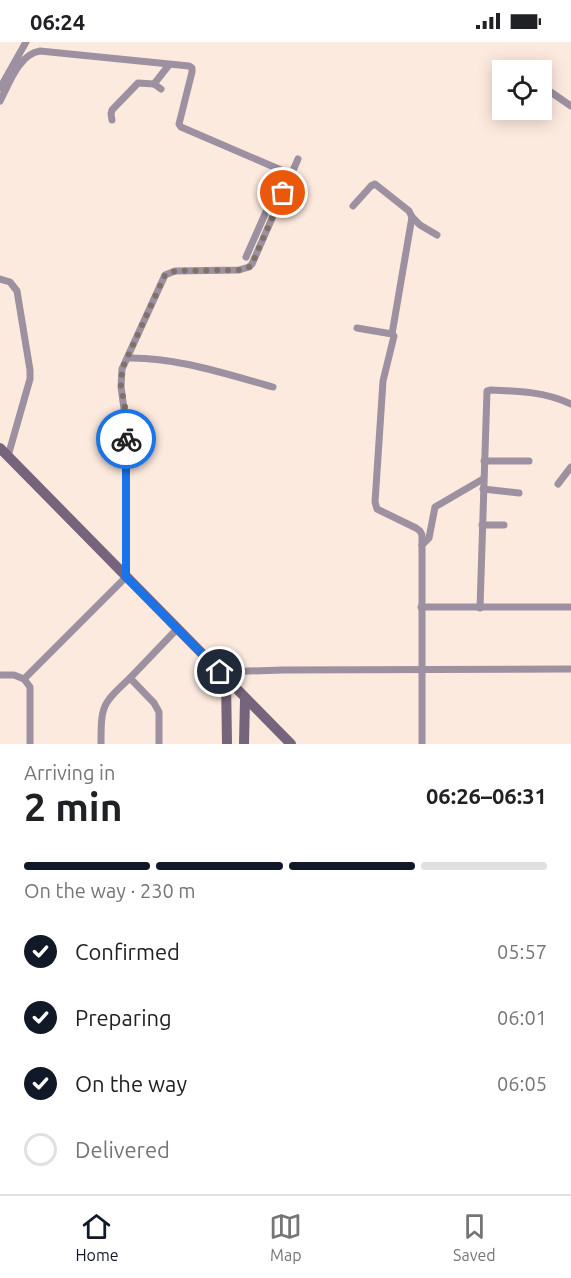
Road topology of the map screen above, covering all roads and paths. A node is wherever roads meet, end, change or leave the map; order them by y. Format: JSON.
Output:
{"nodes":[{"id":1,"x":25,"y":44,"type":"edge"},
{"id":2,"x":169,"y":65,"type":"junction"},
{"id":3,"x":154,"y":84,"type":"junction"},
{"id":4,"x":0,"y":88,"type":"edge"},
{"id":5,"x":162,"y":89,"type":"dead end"},
{"id":6,"x":552,"y":93,"type":"edge"},
{"id":7,"x":0,"y":101,"type":"edge"},
{"id":8,"x":571,"y":106,"type":"edge"},
{"id":9,"x":112,"y":120,"type":"dead end"},
{"id":10,"x":298,"y":159,"type":"dead end"},
{"id":11,"x":353,"y":206,"type":"dead end"},
{"id":12,"x":412,"y":217,"type":"junction"},
{"id":13,"x":437,"y":235,"type":"dead end"},
{"id":14,"x":246,"y":258,"type":"dead end"},
{"id":15,"x":0,"y":279,"type":"edge"},
{"id":16,"x":357,"y":328,"type":"dead end"},
{"id":17,"x":392,"y":334,"type":"junction"},
{"id":18,"x":128,"y":358,"type":"junction"},
{"id":19,"x":273,"y":387,"type":"dead end"},
{"id":20,"x":571,"y":404,"type":"edge"},
{"id":21,"x":4,"y":452,"type":"edge"},
{"id":22,"x":484,"y":461,"type":"junction"},
{"id":23,"x":530,"y":461,"type":"dead end"},
{"id":24,"x":571,"y":467,"type":"edge"},
{"id":25,"x":483,"y":479,"type":"junction"},
{"id":26,"x":558,"y":484,"type":"dead end"},
{"id":27,"x":483,"y":489,"type":"junction"},
{"id":28,"x":519,"y":493,"type":"dead end"},
{"id":29,"x":482,"y":525,"type":"junction"},
{"id":30,"x":504,"y":525,"type":"dead end"},
{"id":31,"x":422,"y":545,"type":"junction"},
{"id":32,"x":126,"y":577,"type":"junction"},
{"id":33,"x":421,"y":607,"type":"junction"},
{"id":34,"x":571,"y":607,"type":"edge"},
{"id":35,"x":480,"y":608,"type":"junction"},
{"id":36,"x":177,"y":629,"type":"junction"},
{"id":37,"x":421,"y":669,"type":"junction"},
{"id":38,"x":571,"y":669,"type":"edge"},
{"id":39,"x":0,"y":675,"type":"edge"},
{"id":40,"x":223,"y":676,"type":"junction"},
{"id":41,"x":130,"y":678,"type":"junction"},
{"id":42,"x":24,"y":679,"type":"junction"},
{"id":43,"x":245,"y":699,"type":"junction"},
{"id":44,"x":30,"y":744,"type":"edge"},
{"id":45,"x":101,"y":744,"type":"edge"},
{"id":46,"x":159,"y":744,"type":"edge"},
{"id":47,"x":227,"y":744,"type":"edge"},
{"id":48,"x":244,"y":744,"type":"edge"},
{"id":49,"x":291,"y":744,"type":"edge"},
{"id":50,"x":422,"y":744,"type":"edge"}],
"edges":[{"from":1,"to":4,"type":"street"},
{"from":2,"to":3,"type":"street"},
{"from":2,"to":7,"type":"street"},
{"from":2,"to":14,"type":"street"},
{"from":3,"to":5,"type":"street"},
{"from":3,"to":9,"type":"street"},
{"from":6,"to":8,"type":"street"},
{"from":10,"to":18,"type":"street"},
{"from":11,"to":12,"type":"street"},
{"from":12,"to":13,"type":"street"},
{"from":12,"to":17,"type":"street"},
{"from":15,"to":21,"type":"street"},
{"from":16,"to":17,"type":"street"},
{"from":17,"to":31,"type":"street"},
{"from":18,"to":19,"type":"street"},
{"from":18,"to":32,"type":"street"},
{"from":20,"to":22,"type":"street"},
{"from":21,"to":32,"type":"street"},
{"from":22,"to":23,"type":"street"},
{"from":22,"to":25,"type":"street"},
{"from":24,"to":26,"type":"street"},
{"from":25,"to":27,"type":"street"},
{"from":25,"to":31,"type":"street"},
{"from":27,"to":28,"type":"street"},
{"from":27,"to":29,"type":"street"},
{"from":29,"to":30,"type":"street"},
{"from":29,"to":35,"type":"street"},
{"from":31,"to":33,"type":"street"},
{"from":32,"to":36,"type":"street"},
{"from":32,"to":42,"type":"street"},
{"from":33,"to":35,"type":"street"},
{"from":33,"to":37,"type":"street"},
{"from":34,"to":35,"type":"street"},
{"from":36,"to":40,"type":"street"},
{"from":36,"to":41,"type":"street"},
{"from":37,"to":38,"type":"street"},
{"from":37,"to":40,"type":"street"},
{"from":37,"to":50,"type":"street"},
{"from":39,"to":42,"type":"street"},
{"from":40,"to":43,"type":"street"},
{"from":40,"to":47,"type":"street"},
{"from":41,"to":45,"type":"street"},
{"from":41,"to":46,"type":"street"},
{"from":42,"to":44,"type":"street"},
{"from":43,"to":48,"type":"street"},
{"from":43,"to":49,"type":"street"}]}
